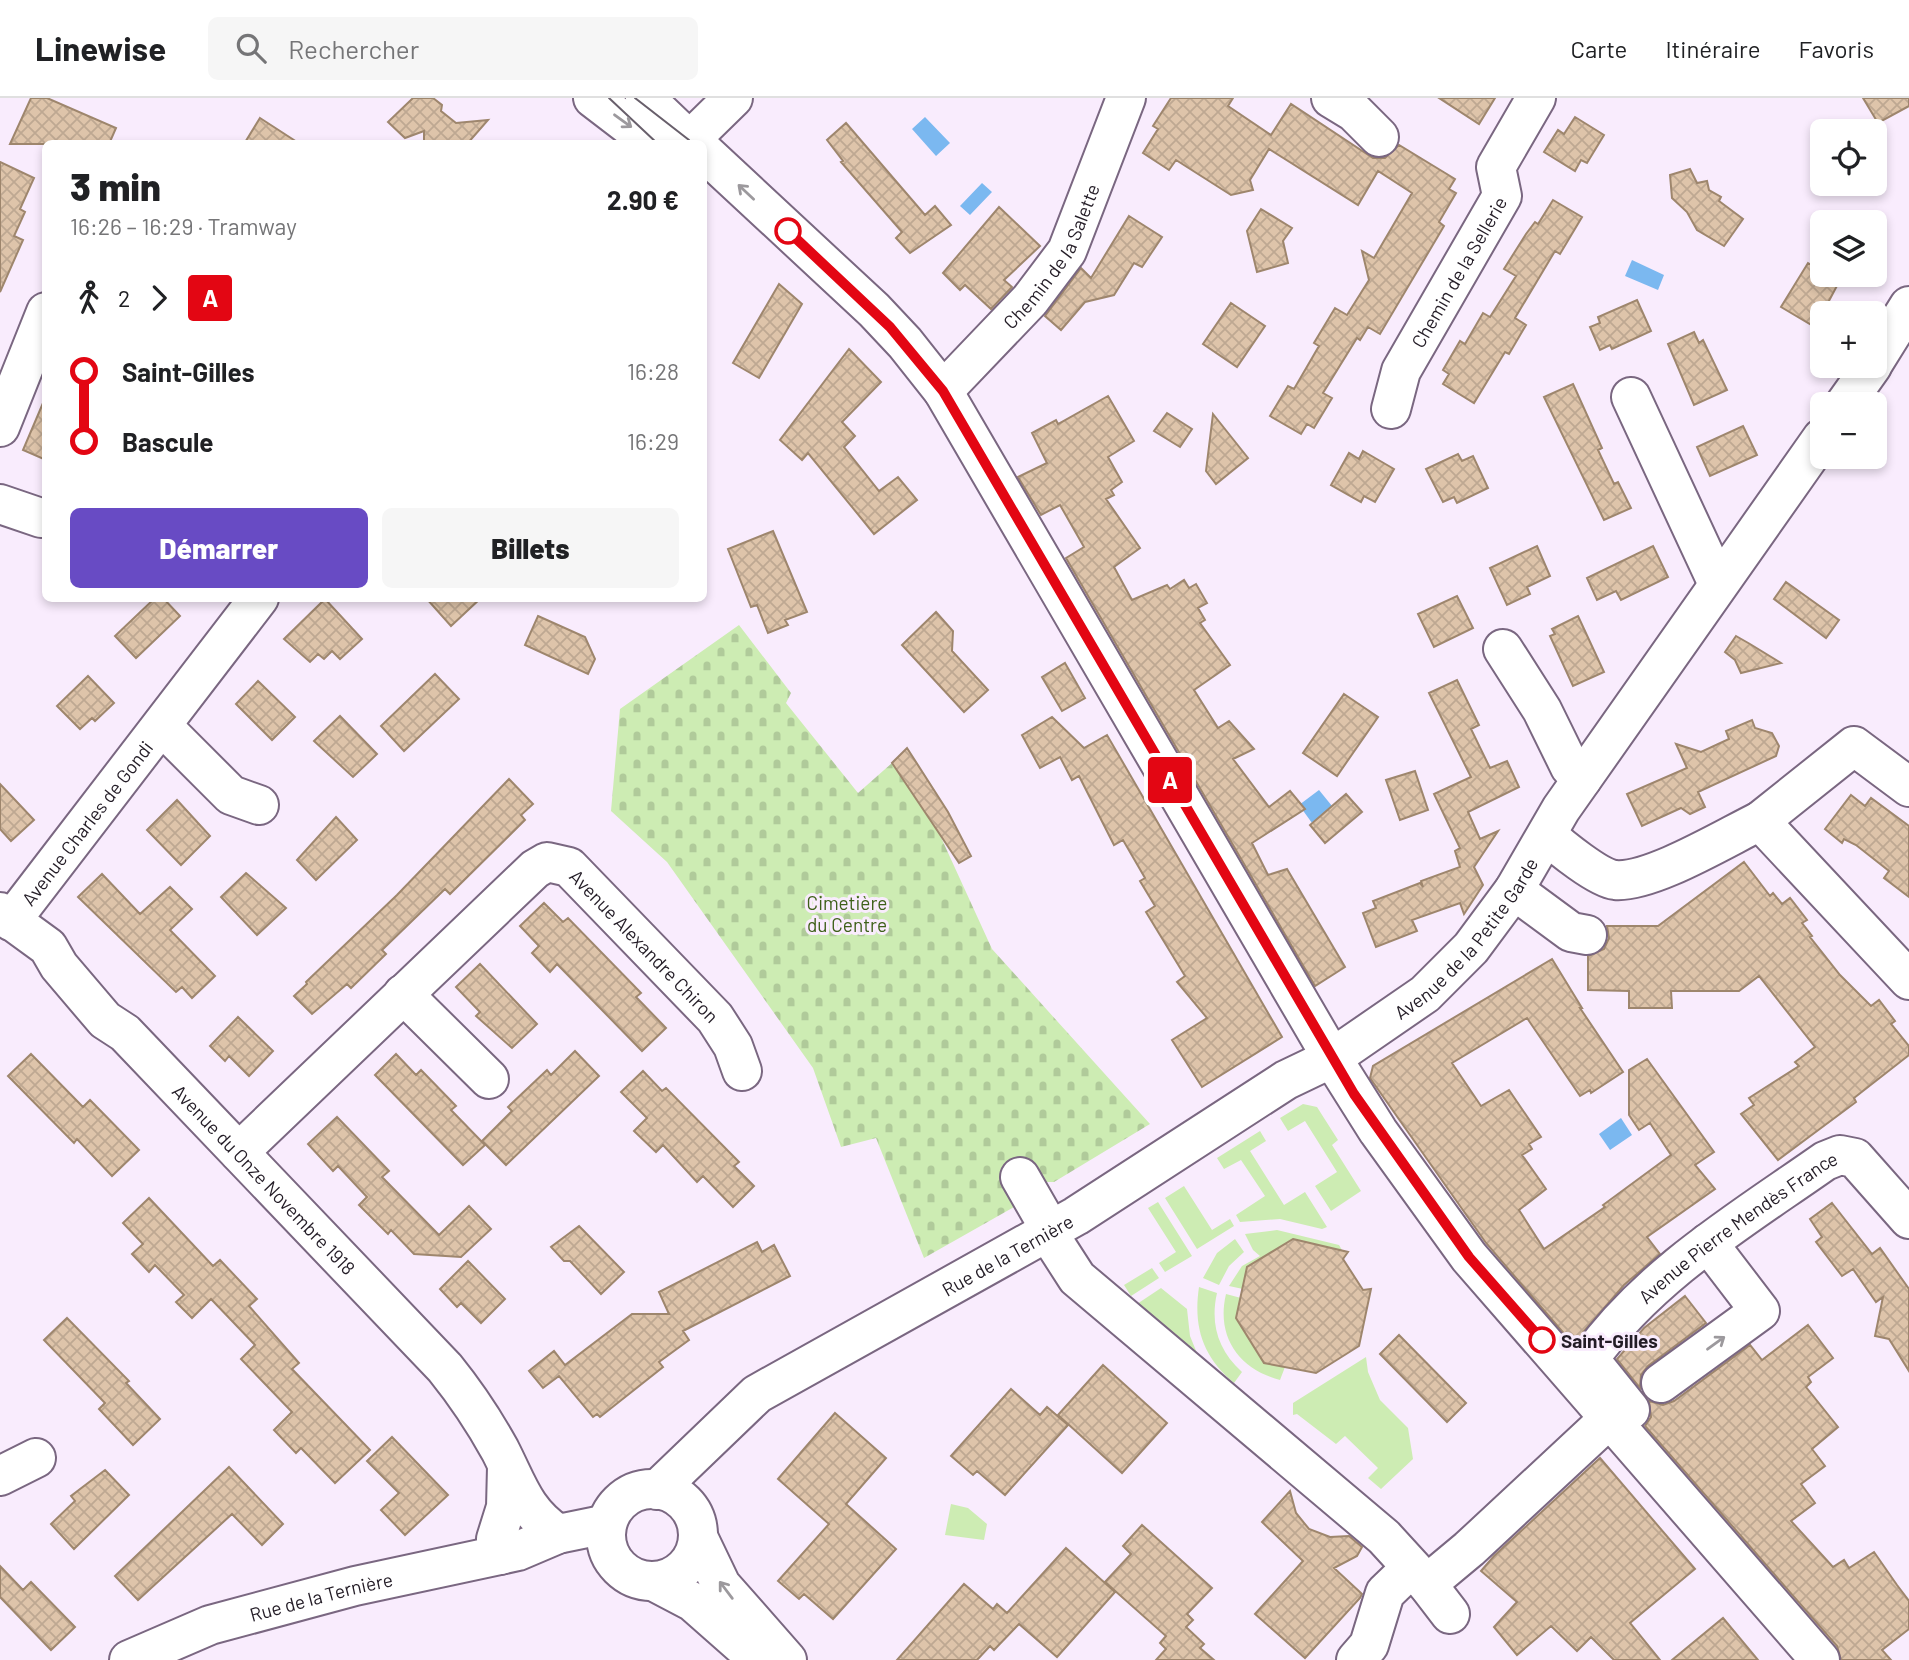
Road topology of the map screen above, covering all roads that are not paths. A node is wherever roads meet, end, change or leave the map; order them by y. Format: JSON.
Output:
{"nodes":[{"id":1,"x":593,"y":98,"type":"edge"},
{"id":2,"x":645,"y":98,"type":"edge"},
{"id":3,"x":733,"y":98,"type":"edge"},
{"id":4,"x":1126,"y":98,"type":"edge"},
{"id":5,"x":1331,"y":98,"type":"edge"},
{"id":6,"x":1536,"y":98,"type":"edge"},
{"id":7,"x":1379,"y":137,"type":"dead end"},
{"id":8,"x":675,"y":140,"type":"edge"},
{"id":9,"x":681,"y":140,"type":"edge"},
{"id":10,"x":690,"y":140,"type":"edge"},
{"id":11,"x":707,"y":164,"type":"edge"},
{"id":12,"x":707,"y":189,"type":"edge"},
{"id":13,"x":1909,"y":306,"type":"edge"},
{"id":14,"x":42,"y":322,"type":"edge"},
{"id":15,"x":1887,"y":341,"type":"edge"},
{"id":16,"x":943,"y":391,"type":"junction"},
{"id":17,"x":1631,"y":397,"type":"dead end"},
{"id":18,"x":1391,"y":409,"type":"dead end"},
{"id":19,"x":0,"y":427,"type":"edge"},
{"id":20,"x":1810,"y":455,"type":"edge"},
{"id":21,"x":0,"y":504,"type":"edge"},
{"id":22,"x":41,"y":518,"type":"dead end"},
{"id":23,"x":1718,"y":584,"type":"junction"},
{"id":24,"x":256,"y":602,"type":"edge"},
{"id":25,"x":1503,"y":649,"type":"dead end"},
{"id":26,"x":162,"y":726,"type":"junction"},
{"id":27,"x":1582,"y":779,"type":"junction"},
{"id":28,"x":1909,"y":787,"type":"edge"},
{"id":29,"x":258,"y":805,"type":"dead end"},
{"id":30,"x":1760,"y":821,"type":"junction"},
{"id":31,"x":1547,"y":835,"type":"junction"},
{"id":32,"x":1514,"y":890,"type":"junction"},
{"id":33,"x":6,"y":917,"type":"edge"},
{"id":34,"x":1587,"y":935,"type":"dead end"},
{"id":35,"x":1909,"y":980,"type":"edge"},
{"id":36,"x":403,"y":994,"type":"junction"},
{"id":37,"x":1324,"y":1062,"type":"junction"},
{"id":38,"x":742,"y":1071,"type":"dead end"},
{"id":39,"x":488,"y":1079,"type":"dead end"},
{"id":40,"x":239,"y":1152,"type":"junction"},
{"id":41,"x":1020,"y":1177,"type":"dead end"},
{"id":42,"x":1909,"y":1219,"type":"edge"},
{"id":43,"x":1050,"y":1232,"type":"junction"},
{"id":44,"x":1708,"y":1243,"type":"junction"},
{"id":45,"x":1661,"y":1383,"type":"dead end"},
{"id":46,"x":1618,"y":1417,"type":"junction"},
{"id":47,"x":704,"y":1448,"type":"junction"},
{"id":48,"x":36,"y":1458,"type":"dead end"},
{"id":49,"x":506,"y":1465,"type":"junction"},
{"id":50,"x":0,"y":1476,"type":"edge"},
{"id":51,"x":657,"y":1490,"type":"junction"},
{"id":52,"x":694,"y":1524,"type":"junction"},
{"id":53,"x":558,"y":1534,"type":"junction"},
{"id":54,"x":609,"y":1541,"type":"junction"},
{"id":55,"x":509,"y":1553,"type":"junction"},
{"id":56,"x":1419,"y":1576,"type":"junction"},
{"id":57,"x":653,"y":1581,"type":"junction"},
{"id":58,"x":1450,"y":1614,"type":"dead end"},
{"id":59,"x":1361,"y":1658,"type":"edge"},
{"id":60,"x":129,"y":1660,"type":"edge"},
{"id":61,"x":759,"y":1660,"type":"edge"},
{"id":62,"x":787,"y":1660,"type":"edge"},
{"id":63,"x":1797,"y":1660,"type":"edge"},
{"id":64,"x":1820,"y":1660,"type":"edge"}],
"edges":[{"from":1,"to":8,"type":"street","one_way":true},
{"from":2,"to":9,"type":"street"},
{"from":3,"to":10,"type":"street"},
{"from":4,"to":16,"type":"street","name":"Chemin de la Salette"},
{"from":5,"to":7,"type":"street"},
{"from":6,"to":18,"type":"street","name":"Chemin de la Sellerie"},
{"from":16,"to":11,"type":"street","one_way":true},
{"from":12,"to":37,"type":"street"},
{"from":13,"to":15,"type":"street"},
{"from":14,"to":19,"type":"street"},
{"from":16,"to":37,"type":"street"},
{"from":17,"to":23,"type":"street"},
{"from":20,"to":23,"type":"street","name":"Avenue de la Petite Garde"},
{"from":21,"to":22,"type":"street"},
{"from":23,"to":27,"type":"street","name":"Avenue de la Petite Garde"},
{"from":24,"to":26,"type":"street","name":"Avenue Charles de Gondi"},
{"from":25,"to":27,"type":"street"},
{"from":26,"to":29,"type":"street","name":"Avenue Charles de Gondi"},
{"from":26,"to":33,"type":"street","name":"Avenue Charles de Gondi"},
{"from":27,"to":31,"type":"street","name":"Avenue de la Petite Garde"},
{"from":28,"to":30,"type":"street"},
{"from":30,"to":31,"type":"street"},
{"from":30,"to":35,"type":"street"},
{"from":31,"to":32,"type":"street","name":"Avenue de la Petite Garde"},
{"from":32,"to":34,"type":"street"},
{"from":32,"to":37,"type":"street","name":"Avenue de la Petite Garde"},
{"from":33,"to":40,"type":"street","name":"Avenue du Onze Novembre 1918"},
{"from":36,"to":38,"type":"street","name":"Avenue Alexandre Chiron"},
{"from":36,"to":39,"type":"street"},
{"from":36,"to":40,"type":"street","name":"Avenue Alexandre Chiron"},
{"from":37,"to":43,"type":"street","name":"Rue de la Ternière"},
{"from":37,"to":46,"type":"street"},
{"from":40,"to":49,"type":"street","name":"Avenue du Onze Novembre 1918"},
{"from":41,"to":43,"type":"street"},
{"from":42,"to":44,"type":"street","name":"Avenue Pierre Mendès France"},
{"from":43,"to":47,"type":"street","name":"Rue de la Ternière"},
{"from":43,"to":56,"type":"street"},
{"from":45,"to":44,"type":"street","one_way":true},
{"from":44,"to":46,"type":"street","name":"Avenue Pierre Mendès France"},
{"from":46,"to":56,"type":"street"},
{"from":46,"to":63,"type":"street"},
{"from":46,"to":64,"type":"street"},
{"from":47,"to":51,"type":"street","name":"Rue de la Ternière"},
{"from":47,"to":52,"type":"street","name":"Rue de la Ternière"},
{"from":48,"to":50,"type":"street"},
{"from":49,"to":53,"type":"street","name":"Avenue du Onze Novembre 1918"},
{"from":49,"to":55,"type":"street","name":"Avenue du Onze Novembre 1918"},
{"from":51,"to":52,"type":"street"},
{"from":51,"to":54,"type":"street"},
{"from":52,"to":57,"type":"street"},
{"from":62,"to":52,"type":"street","one_way":true},
{"from":53,"to":54,"type":"street","name":"Rue de la Ternière"},
{"from":53,"to":55,"type":"street","name":"Rue de la Ternière"},
{"from":54,"to":55,"type":"street","name":"Rue de la Ternière"},
{"from":54,"to":57,"type":"street"},
{"from":55,"to":60,"type":"street","name":"Rue de la Ternière"},
{"from":56,"to":58,"type":"street"},
{"from":56,"to":59,"type":"street"},
{"from":57,"to":61,"type":"street"}]}
